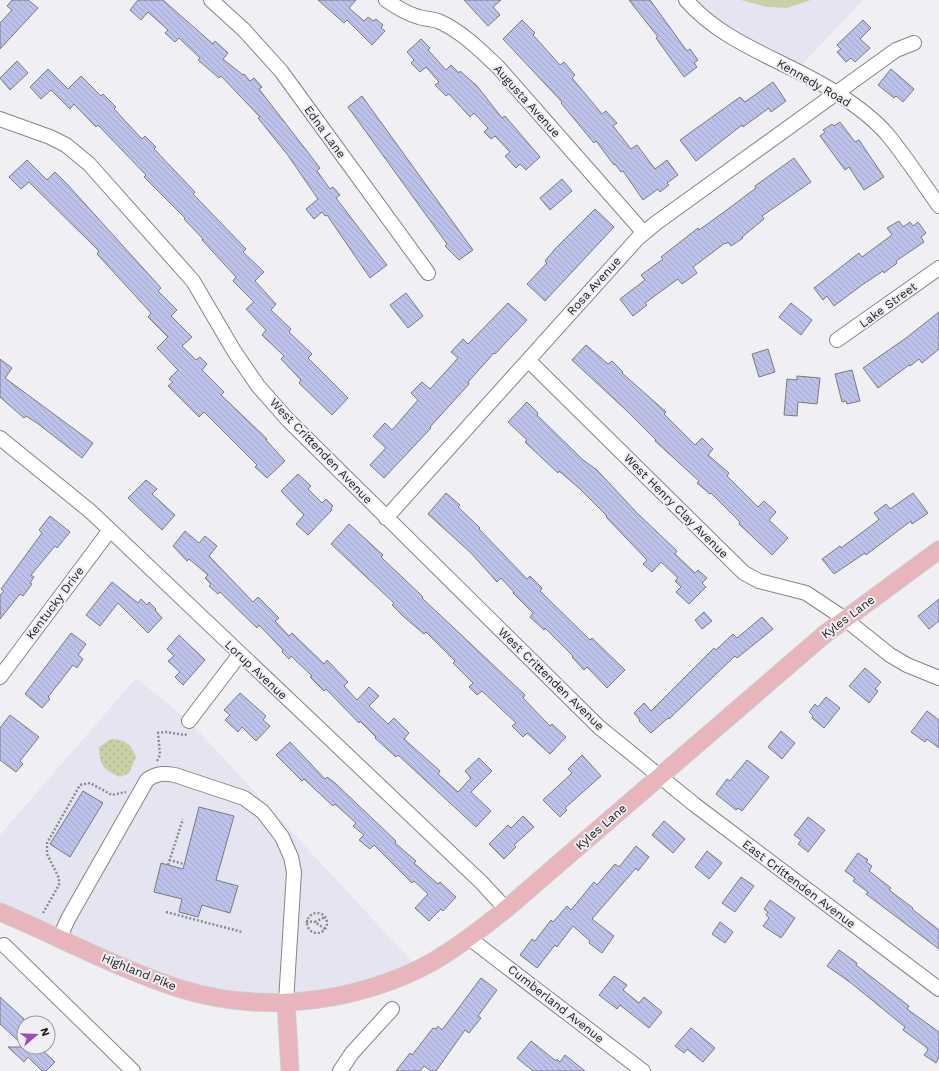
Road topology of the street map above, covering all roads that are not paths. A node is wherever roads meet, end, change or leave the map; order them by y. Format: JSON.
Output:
{"nodes":[{"id":1,"x":210,"y":0,"type":"edge"},
{"id":2,"x":386,"y":0,"type":"edge"},
{"id":3,"x":686,"y":0,"type":"edge"},
{"id":4,"x":914,"y":43,"type":"dead end"},
{"id":5,"x":837,"y":93,"type":"junction"},
{"id":6,"x":0,"y":119,"type":"edge"},
{"id":7,"x":939,"y":206,"type":"edge"},
{"id":8,"x":644,"y":233,"type":"junction"},
{"id":9,"x":939,"y":268,"type":"edge"},
{"id":10,"x":428,"y":273,"type":"dead end"},
{"id":11,"x":837,"y":340,"type":"dead end"},
{"id":12,"x":528,"y":360,"type":"junction"},
{"id":13,"x":0,"y":438,"type":"edge"},
{"id":14,"x":386,"y":518,"type":"junction"},
{"id":15,"x":110,"y":530,"type":"junction"},
{"id":16,"x":939,"y":550,"type":"edge"},
{"id":17,"x":845,"y":620,"type":"junction"},
{"id":18,"x":240,"y":654,"type":"junction"},
{"id":19,"x":0,"y":677,"type":"edge"},
{"id":20,"x":939,"y":678,"type":"edge"},
{"id":21,"x":189,"y":721,"type":"road end"},
{"id":22,"x":661,"y":776,"type":"junction"},
{"id":23,"x":506,"y":909,"type":"junction"},
{"id":24,"x":0,"y":912,"type":"edge"},
{"id":25,"x":469,"y":938,"type":"junction"},
{"id":26,"x":59,"y":939,"type":"junction"},
{"id":27,"x":4,"y":945,"type":"dead end"},
{"id":28,"x":939,"y":989,"type":"edge"},
{"id":29,"x":286,"y":1002,"type":"junction"},
{"id":30,"x":392,"y":1009,"type":"dead end"},
{"id":31,"x":133,"y":1071,"type":"edge"},
{"id":32,"x":290,"y":1071,"type":"edge"},
{"id":33,"x":340,"y":1071,"type":"edge"},
{"id":34,"x":643,"y":1071,"type":"edge"}],
"edges":[{"from":1,"to":10,"type":"street","name":"Edna Lane"},
{"from":2,"to":8,"type":"street","name":"Augusta Avenue"},
{"from":3,"to":5,"type":"street","name":"Kennedy Road"},
{"from":4,"to":5,"type":"street","name":"Rosa Avenue"},
{"from":5,"to":7,"type":"street","name":"Kennedy Road"},
{"from":5,"to":8,"type":"street","name":"Rosa Avenue"},
{"from":6,"to":14,"type":"street","name":"West Crittenden Avenue"},
{"from":8,"to":12,"type":"street","name":"Rosa Avenue"},
{"from":9,"to":11,"type":"street","name":"Lake Street"},
{"from":12,"to":14,"type":"street","name":"Rosa Avenue"},
{"from":12,"to":17,"type":"street","name":"West Henry Clay Avenue"},
{"from":13,"to":15,"type":"street","name":"Lorup Avenue"},
{"from":14,"to":22,"type":"street","name":"West Crittenden Avenue"},
{"from":15,"to":18,"type":"street","name":"Lorup Avenue"},
{"from":15,"to":19,"type":"street","name":"Kentucky Drive"},
{"from":16,"to":17,"type":"main road","name":"Kyles Lane"},
{"from":17,"to":20,"type":"street","name":"West Henry Clay Avenue"},
{"from":17,"to":22,"type":"main road","name":"Kyles Lane"},
{"from":18,"to":21,"type":"street"},
{"from":18,"to":23,"type":"street","name":"Lorup Avenue"},
{"from":22,"to":23,"type":"main road","name":"Kyles Lane"},
{"from":22,"to":28,"type":"street","name":"East Crittenden Avenue"},
{"from":23,"to":25,"type":"main road","name":"Kyles Lane"},
{"from":24,"to":26,"type":"main road","name":"Highland Pike"},
{"from":25,"to":29,"type":"main road","name":"Kyles Lane"},
{"from":25,"to":34,"type":"street","name":"Cumberland Avenue"},
{"from":26,"to":29,"type":"main road","name":"Highland Pike"},
{"from":26,"to":29,"type":"street"},
{"from":27,"to":31,"type":"street"},
{"from":29,"to":32,"type":"main road"},
{"from":30,"to":33,"type":"street"}]}
